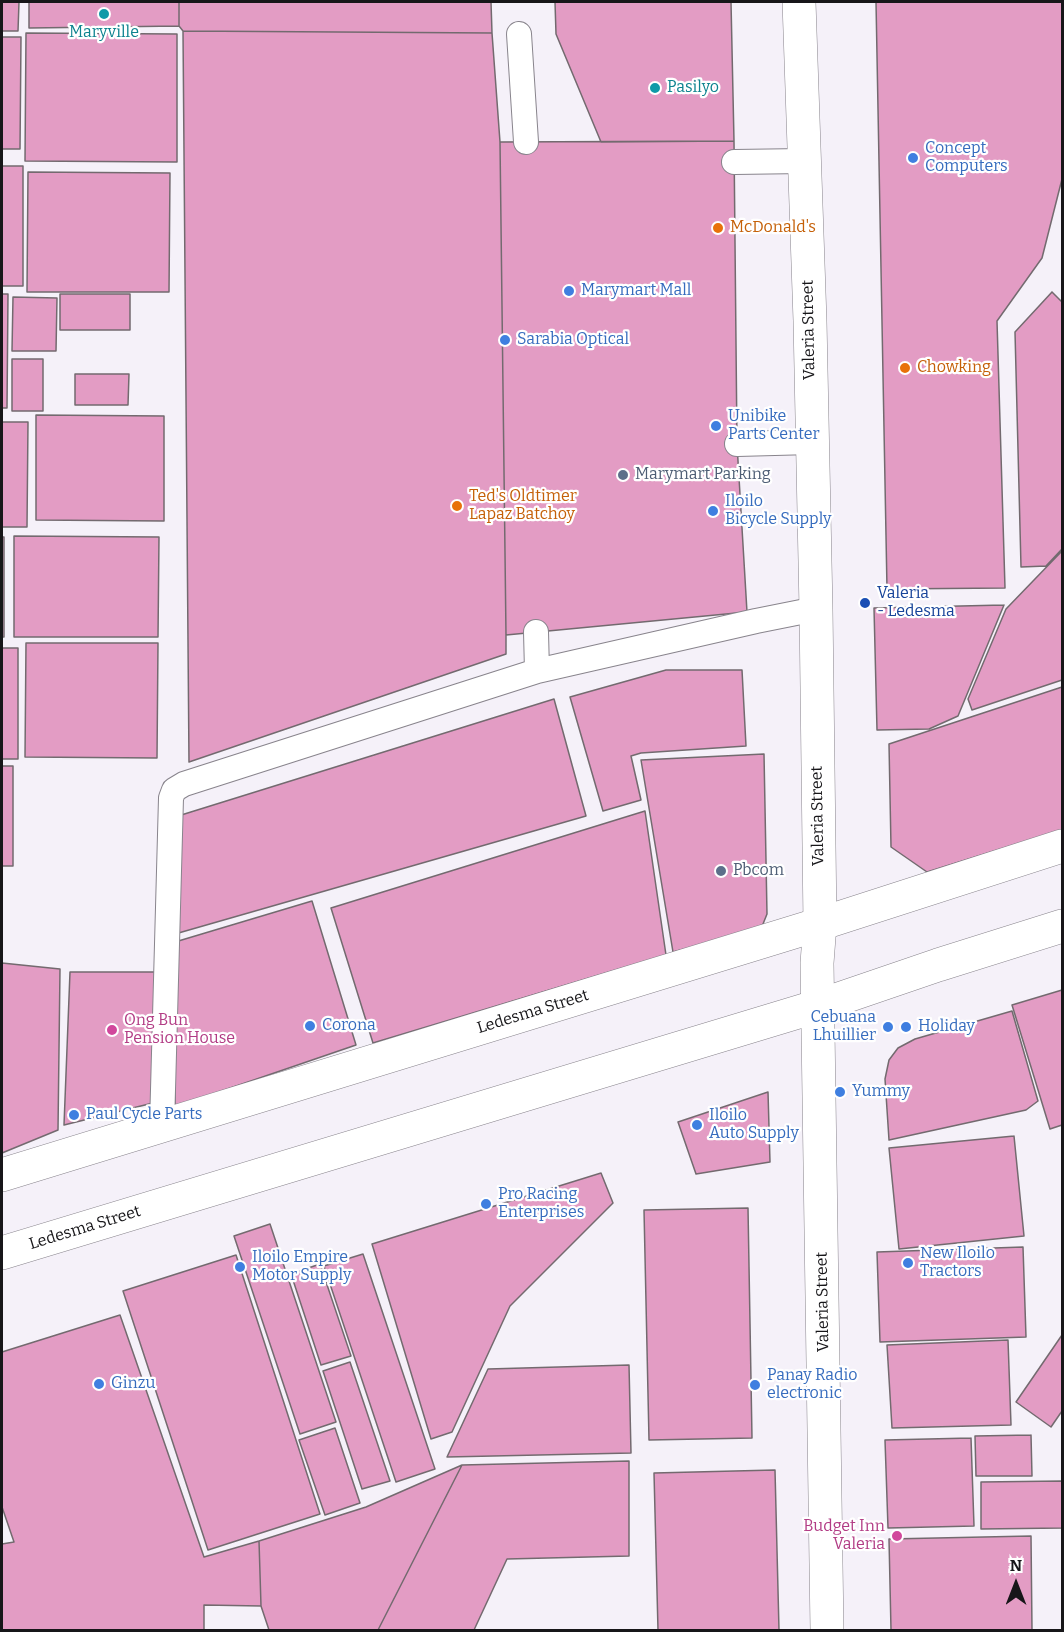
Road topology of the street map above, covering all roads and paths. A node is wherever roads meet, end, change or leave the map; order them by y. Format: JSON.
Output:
{"nodes":[{"id":1,"x":800,"y":2,"type":"edge"},
{"id":2,"x":519,"y":34,"type":"dead end"},
{"id":3,"x":526,"y":142,"type":"dead end"},
{"id":4,"x":804,"y":161,"type":"junction"},
{"id":5,"x":734,"y":162,"type":"dead end"},
{"id":6,"x":812,"y":442,"type":"junction"},
{"id":7,"x":737,"y":444,"type":"dead end"},
{"id":8,"x":816,"y":609,"type":"junction"},
{"id":9,"x":536,"y":632,"type":"dead end"},
{"id":10,"x":537,"y":671,"type":"junction"},
{"id":11,"x":1062,"y":846,"type":"edge"},
{"id":12,"x":820,"y":924,"type":"junction"},
{"id":13,"x":1062,"y":926,"type":"edge"},
{"id":14,"x":818,"y":1006,"type":"junction"},
{"id":15,"x":162,"y":1126,"type":"junction"},
{"id":16,"x":2,"y":1175,"type":"edge"},
{"id":17,"x":2,"y":1253,"type":"edge"},
{"id":18,"x":828,"y":1630,"type":"edge"}],
"edges":[{"from":1,"to":4,"type":"main road","name":"Valeria Street"},
{"from":2,"to":3,"type":"lane"},
{"from":4,"to":5,"type":"lane"},
{"from":4,"to":6,"type":"main road","name":"Valeria Street"},
{"from":6,"to":7,"type":"lane"},
{"from":6,"to":8,"type":"main road","name":"Valeria Street"},
{"from":8,"to":10,"type":"lane"},
{"from":8,"to":12,"type":"main road","name":"Valeria Street"},
{"from":9,"to":10,"type":"lane"},
{"from":10,"to":15,"type":"lane"},
{"from":11,"to":12,"type":"main road","name":"Ledesma Street"},
{"from":12,"to":14,"type":"main road","name":"Valeria Street"},
{"from":12,"to":15,"type":"main road","name":"Ledesma Street"},
{"from":13,"to":14,"type":"main road","name":"Ledesma Street"},
{"from":14,"to":17,"type":"main road","name":"Ledesma Street"},
{"from":14,"to":18,"type":"main road","name":"Valeria Street"},
{"from":15,"to":16,"type":"main road","name":"Ledesma Street"}]}
